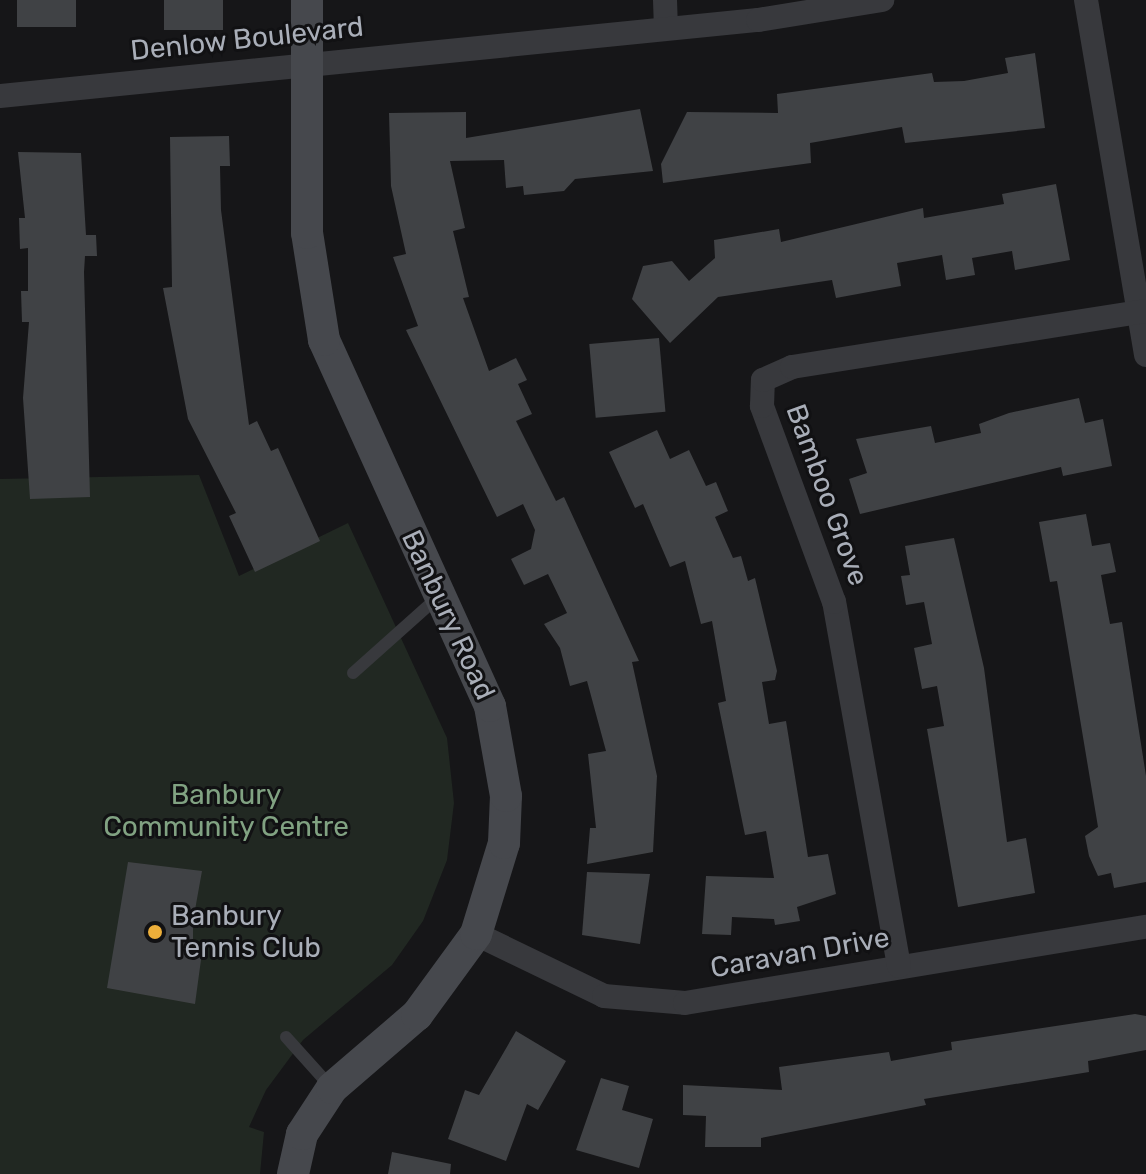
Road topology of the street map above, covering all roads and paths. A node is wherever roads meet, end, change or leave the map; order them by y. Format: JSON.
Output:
{"nodes":[{"id":1,"x":307,"y":0,"type":"edge"},
{"id":2,"x":665,"y":0,"type":"edge"},
{"id":3,"x":882,"y":0,"type":"edge"},
{"id":4,"x":1086,"y":0,"type":"edge"},
{"id":5,"x":666,"y":28,"type":"junction"},
{"id":6,"x":307,"y":62,"type":"junction"},
{"id":7,"x":0,"y":96,"type":"edge"},
{"id":8,"x":1142,"y":311,"type":"edge"},
{"id":9,"x":1146,"y":355,"type":"edge"},
{"id":10,"x":440,"y":596,"type":"junction"},
{"id":11,"x":353,"y":673,"type":"dead end"},
{"id":12,"x":1146,"y":927,"type":"edge"},
{"id":13,"x":476,"y":934,"type":"junction"},
{"id":14,"x":899,"y":966,"type":"junction"},
{"id":15,"x":286,"y":1037,"type":"dead end"},
{"id":16,"x":332,"y":1088,"type":"junction"},
{"id":17,"x":293,"y":1174,"type":"edge"}],
"edges":[{"from":1,"to":6,"type":"street","name":"Banbury Road"},
{"from":2,"to":5,"type":"street"},
{"from":3,"to":5,"type":"street","name":"Denlow Boulevard"},
{"from":4,"to":8,"type":"street"},
{"from":5,"to":6,"type":"street","name":"Denlow Boulevard"},
{"from":6,"to":7,"type":"street","name":"Denlow Boulevard"},
{"from":6,"to":10,"type":"street","name":"Banbury Road"},
{"from":8,"to":9,"type":"street"},
{"from":8,"to":14,"type":"street","name":"Bamboo Grove"},
{"from":10,"to":11,"type":"lane"},
{"from":10,"to":13,"type":"street","name":"Banbury Road"},
{"from":12,"to":14,"type":"street","name":"Caravan Drive"},
{"from":13,"to":14,"type":"street","name":"Caravan Drive"},
{"from":13,"to":16,"type":"street","name":"Banbury Road"},
{"from":15,"to":16,"type":"lane"},
{"from":16,"to":17,"type":"street","name":"Banbury Road"}]}
